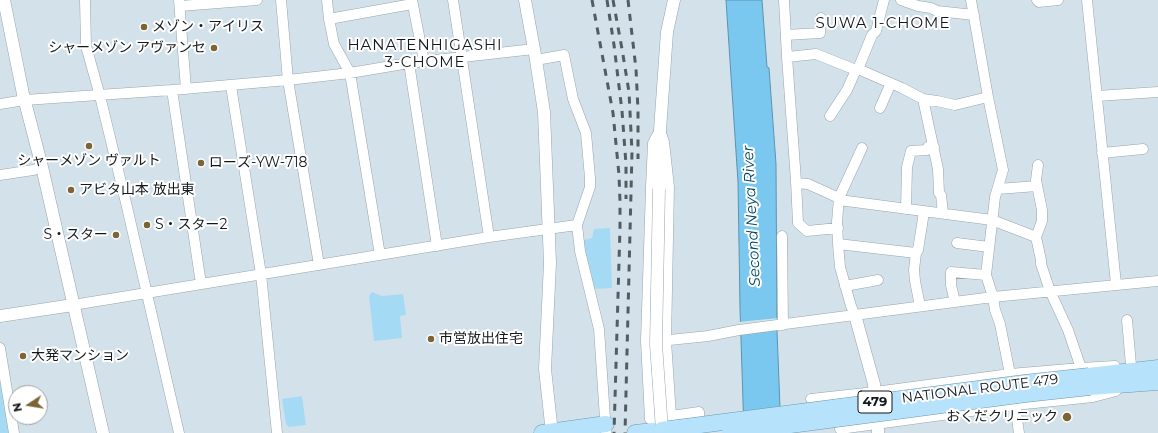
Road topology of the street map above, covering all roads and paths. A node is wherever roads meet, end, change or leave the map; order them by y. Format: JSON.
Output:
{"nodes":[{"id":1,"x":4,"y":0,"type":"edge"},
{"id":2,"x":85,"y":0,"type":"edge"},
{"id":3,"x":257,"y":0,"type":"edge"},
{"id":4,"x":281,"y":0,"type":"edge"},
{"id":5,"x":327,"y":0,"type":"edge"},
{"id":6,"x":453,"y":0,"type":"edge"},
{"id":7,"x":525,"y":0,"type":"edge"},
{"id":8,"x":674,"y":0,"type":"edge"},
{"id":9,"x":784,"y":0,"type":"edge"},
{"id":10,"x":884,"y":0,"type":"edge"},
{"id":11,"x":901,"y":0,"type":"edge"},
{"id":12,"x":971,"y":0,"type":"edge"},
{"id":13,"x":1037,"y":0,"type":"edge"},
{"id":14,"x":1058,"y":0,"type":"edge"},
{"id":15,"x":1087,"y":0,"type":"edge"},
{"id":16,"x":412,"y":2,"type":"edge"},
{"id":17,"x":180,"y":3,"type":"edge"},
{"id":18,"x":974,"y":15,"type":"junction"},
{"id":19,"x":821,"y":18,"type":"dead end"},
{"id":20,"x":329,"y":19,"type":"junction"},
{"id":21,"x":786,"y":36,"type":"junction"},
{"id":22,"x":535,"y":54,"type":"junction"},
{"id":23,"x":461,"y":58,"type":"junction"},
{"id":24,"x":787,"y":58,"type":"junction"},
{"id":25,"x":424,"y":61,"type":"junction"},
{"id":26,"x":409,"y":63,"type":"junction"},
{"id":27,"x":857,"y":69,"type":"junction"},
{"id":28,"x":350,"y":73,"type":"junction"},
{"id":29,"x":288,"y":80,"type":"junction"},
{"id":30,"x":891,"y":83,"type":"junction"},
{"id":31,"x":231,"y":86,"type":"junction"},
{"id":32,"x":186,"y":89,"type":"junction"},
{"id":33,"x":172,"y":90,"type":"junction"},
{"id":34,"x":1158,"y":92,"type":"edge"},
{"id":35,"x":100,"y":96,"type":"junction"},
{"id":36,"x":1097,"y":96,"type":"junction"},
{"id":37,"x":988,"y":97,"type":"junction"},
{"id":38,"x":923,"y":99,"type":"junction"},
{"id":39,"x":25,"y":100,"type":"junction"},
{"id":40,"x":0,"y":104,"type":"edge"},
{"id":41,"x":880,"y":108,"type":"dead end"},
{"id":42,"x":830,"y":116,"type":"dead end"},
{"id":43,"x":660,"y":130,"type":"junction"},
{"id":44,"x":934,"y":147,"type":"junction"},
{"id":45,"x":862,"y":148,"type":"dead end"},
{"id":46,"x":1143,"y":149,"type":"dead end"},
{"id":47,"x":1102,"y":153,"type":"junction"},
{"id":48,"x":1038,"y":165,"type":"dead end"},
{"id":49,"x":42,"y":168,"type":"junction"},
{"id":50,"x":0,"y":175,"type":"edge"},
{"id":51,"x":796,"y":183,"type":"junction"},
{"id":52,"x":1037,"y":186,"type":"junction"},
{"id":53,"x":998,"y":189,"type":"junction"},
{"id":54,"x":839,"y":199,"type":"junction"},
{"id":55,"x":906,"y":209,"type":"junction"},
{"id":56,"x":924,"y":212,"type":"junction"},
{"id":57,"x":943,"y":213,"type":"junction"},
{"id":58,"x":992,"y":220,"type":"junction"},
{"id":59,"x":577,"y":225,"type":"junction"},
{"id":60,"x":549,"y":228,"type":"junction"},
{"id":61,"x":838,"y":228,"type":"junction"},
{"id":62,"x":782,"y":236,"type":"dead end"},
{"id":63,"x":489,"y":237,"type":"junction"},
{"id":64,"x":1036,"y":237,"type":"junction"},
{"id":65,"x":957,"y":243,"type":"dead end"},
{"id":66,"x":838,"y":244,"type":"junction"},
{"id":67,"x":437,"y":246,"type":"junction"},
{"id":68,"x":989,"y":247,"type":"junction"},
{"id":69,"x":916,"y":253,"type":"junction"},
{"id":70,"x":380,"y":255,"type":"junction"},
{"id":71,"x":320,"y":265,"type":"junction"},
{"id":72,"x":261,"y":274,"type":"junction"},
{"id":73,"x":986,"y":275,"type":"junction"},
{"id":74,"x":878,"y":280,"type":"dead end"},
{"id":75,"x":1158,"y":281,"type":"edge"},
{"id":76,"x":201,"y":284,"type":"junction"},
{"id":77,"x":1116,"y":284,"type":"junction"},
{"id":78,"x":845,"y":286,"type":"junction"},
{"id":79,"x":1050,"y":291,"type":"junction"},
{"id":80,"x":147,"y":292,"type":"junction"},
{"id":81,"x":993,"y":297,"type":"junction"},
{"id":82,"x":955,"y":302,"type":"junction"},
{"id":83,"x":73,"y":304,"type":"junction"},
{"id":84,"x":920,"y":306,"type":"junction"},
{"id":85,"x":855,"y":315,"type":"junction"},
{"id":86,"x":0,"y":316,"type":"edge"},
{"id":87,"x":1127,"y":320,"type":"dead end"},
{"id":88,"x":781,"y":326,"type":"junction"},
{"id":89,"x":666,"y":340,"type":"junction"},
{"id":90,"x":646,"y":341,"type":"junction"},
{"id":91,"x":0,"y":348,"type":"edge"},
{"id":92,"x":1131,"y":365,"type":"junction"},
{"id":93,"x":1010,"y":374,"type":"junction"},
{"id":94,"x":1153,"y":375,"type":"edge"},
{"id":95,"x":1087,"y":377,"type":"junction"},
{"id":96,"x":875,"y":394,"type":"junction"},
{"id":97,"x":810,"y":399,"type":"dead end"},
{"id":98,"x":1015,"y":405,"type":"junction"},
{"id":99,"x":672,"y":416,"type":"junction"},
{"id":100,"x":699,"y":417,"type":"dead end"},
{"id":101,"x":878,"y":425,"type":"edge"},
{"id":102,"x":606,"y":429,"type":"edge"},
{"id":103,"x":840,"y":430,"type":"dead end"},
{"id":104,"x":662,"y":431,"type":"edge"},
{"id":105,"x":14,"y":433,"type":"edge"},
{"id":106,"x":103,"y":433,"type":"edge"},
{"id":107,"x":179,"y":433,"type":"edge"},
{"id":108,"x":277,"y":433,"type":"edge"},
{"id":109,"x":549,"y":433,"type":"edge"},
{"id":110,"x":635,"y":433,"type":"edge"},
{"id":111,"x":730,"y":433,"type":"edge"},
{"id":112,"x":1020,"y":433,"type":"edge"}],
"edges":[{"from":1,"to":39,"type":"street"},
{"from":2,"to":35,"type":"street"},
{"from":3,"to":17,"type":"street"},
{"from":4,"to":29,"type":"street"},
{"from":5,"to":20,"type":"street"},
{"from":6,"to":23,"type":"street"},
{"from":7,"to":22,"type":"street"},
{"from":8,"to":43,"type":"street"},
{"from":9,"to":21,"type":"street"},
{"from":10,"to":27,"type":"street"},
{"from":11,"to":18,"type":"street"},
{"from":12,"to":18,"type":"street"},
{"from":13,"to":14,"type":"street"},
{"from":15,"to":36,"type":"street"},
{"from":16,"to":20,"type":"street"},
{"from":16,"to":25,"type":"street"},
{"from":17,"to":32,"type":"street"},
{"from":18,"to":37,"type":"street"},
{"from":19,"to":21,"type":"street"},
{"from":20,"to":28,"type":"street"},
{"from":21,"to":24,"type":"street"},
{"from":22,"to":23,"type":"street"},
{"from":22,"to":59,"type":"street"},
{"from":22,"to":60,"type":"street"},
{"from":23,"to":25,"type":"street"},
{"from":23,"to":63,"type":"street"},
{"from":24,"to":27,"type":"street"},
{"from":24,"to":51,"type":"street"},
{"from":25,"to":26,"type":"street"},
{"from":26,"to":28,"type":"street"},
{"from":26,"to":67,"type":"street"},
{"from":27,"to":30,"type":"street"},
{"from":27,"to":42,"type":"street"},
{"from":28,"to":29,"type":"street"},
{"from":28,"to":70,"type":"street"},
{"from":29,"to":31,"type":"street"},
{"from":29,"to":71,"type":"street"},
{"from":30,"to":38,"type":"street"},
{"from":30,"to":41,"type":"street"},
{"from":31,"to":32,"type":"street"},
{"from":31,"to":72,"type":"street"},
{"from":32,"to":33,"type":"street"},
{"from":33,"to":35,"type":"street"},
{"from":33,"to":76,"type":"street"},
{"from":34,"to":36,"type":"street"},
{"from":35,"to":39,"type":"street"},
{"from":35,"to":80,"type":"street"},
{"from":36,"to":47,"type":"street"},
{"from":37,"to":38,"type":"street"},
{"from":37,"to":53,"type":"street"},
{"from":38,"to":44,"type":"street"},
{"from":39,"to":40,"type":"street"},
{"from":39,"to":49,"type":"street"},
{"from":43,"to":89,"type":"street"},
{"from":43,"to":90,"type":"street"},
{"from":43,"to":104,"type":"street","bridge":true},
{"from":44,"to":55,"type":"street"},
{"from":44,"to":57,"type":"street"},
{"from":45,"to":54,"type":"street"},
{"from":46,"to":47,"type":"street"},
{"from":47,"to":77,"type":"street"},
{"from":48,"to":52,"type":"street"},
{"from":49,"to":50,"type":"street"},
{"from":49,"to":83,"type":"street"},
{"from":51,"to":54,"type":"street"},
{"from":51,"to":61,"type":"street"},
{"from":52,"to":53,"type":"street"},
{"from":52,"to":64,"type":"street"},
{"from":53,"to":58,"type":"street"},
{"from":54,"to":55,"type":"street"},
{"from":54,"to":61,"type":"street"},
{"from":55,"to":56,"type":"street"},
{"from":56,"to":57,"type":"street"},
{"from":56,"to":69,"type":"street"},
{"from":57,"to":58,"type":"street"},
{"from":58,"to":64,"type":"street"},
{"from":58,"to":68,"type":"street"},
{"from":59,"to":60,"type":"street"},
{"from":59,"to":102,"type":"street"},
{"from":60,"to":63,"type":"street"},
{"from":60,"to":109,"type":"street"},
{"from":61,"to":66,"type":"street"},
{"from":62,"to":88,"type":"street"},
{"from":63,"to":67,"type":"street"},
{"from":64,"to":79,"type":"street"},
{"from":65,"to":68,"type":"street"},
{"from":66,"to":69,"type":"street"},
{"from":66,"to":78,"type":"street"},
{"from":67,"to":70,"type":"street"},
{"from":68,"to":73,"type":"street"},
{"from":69,"to":84,"type":"street"},
{"from":70,"to":71,"type":"street"},
{"from":71,"to":72,"type":"street"},
{"from":72,"to":76,"type":"street"},
{"from":72,"to":108,"type":"street"},
{"from":73,"to":81,"type":"street"},
{"from":73,"to":82,"type":"street"},
{"from":74,"to":78,"type":"street"},
{"from":75,"to":77,"type":"street"},
{"from":76,"to":80,"type":"street"},
{"from":77,"to":79,"type":"street"},
{"from":78,"to":85,"type":"street"},
{"from":79,"to":81,"type":"street"},
{"from":79,"to":95,"type":"street"},
{"from":80,"to":83,"type":"street"},
{"from":80,"to":107,"type":"street"},
{"from":81,"to":82,"type":"street"},
{"from":81,"to":93,"type":"street"},
{"from":82,"to":84,"type":"street"},
{"from":83,"to":86,"type":"street"},
{"from":83,"to":106,"type":"street"},
{"from":84,"to":85,"type":"street"},
{"from":85,"to":88,"type":"street"},
{"from":85,"to":96,"type":"street"},
{"from":87,"to":92,"type":"street"},
{"from":88,"to":89,"type":"street"},
{"from":89,"to":90,"type":"street"},
{"from":89,"to":99,"type":"street"},
{"from":90,"to":99,"type":"street"},
{"from":91,"to":105,"type":"street"},
{"from":92,"to":94,"type":"street"},
{"from":92,"to":95,"type":"street"},
{"from":93,"to":95,"type":"street"},
{"from":93,"to":96,"type":"street"},
{"from":94,"to":95,"type":"highway","name":"NATIONAL ROUTE 479","number":"479"},
{"from":94,"to":98,"type":"street"},
{"from":95,"to":104,"type":"highway","name":"NATIONAL ROUTE 479","number":"479","bridge":true},
{"from":95,"to":111,"type":"highway","name":"NATIONAL ROUTE 479","number":"479","bridge":true},
{"from":96,"to":97,"type":"street"},
{"from":98,"to":101,"type":"street"},
{"from":98,"to":112,"type":"street"},
{"from":99,"to":100,"type":"street"},
{"from":101,"to":103,"type":"street"},
{"from":102,"to":109,"type":"highway"},
{"from":104,"to":110,"type":"highway","name":"NATIONAL ROUTE 479","number":"479"}]}
